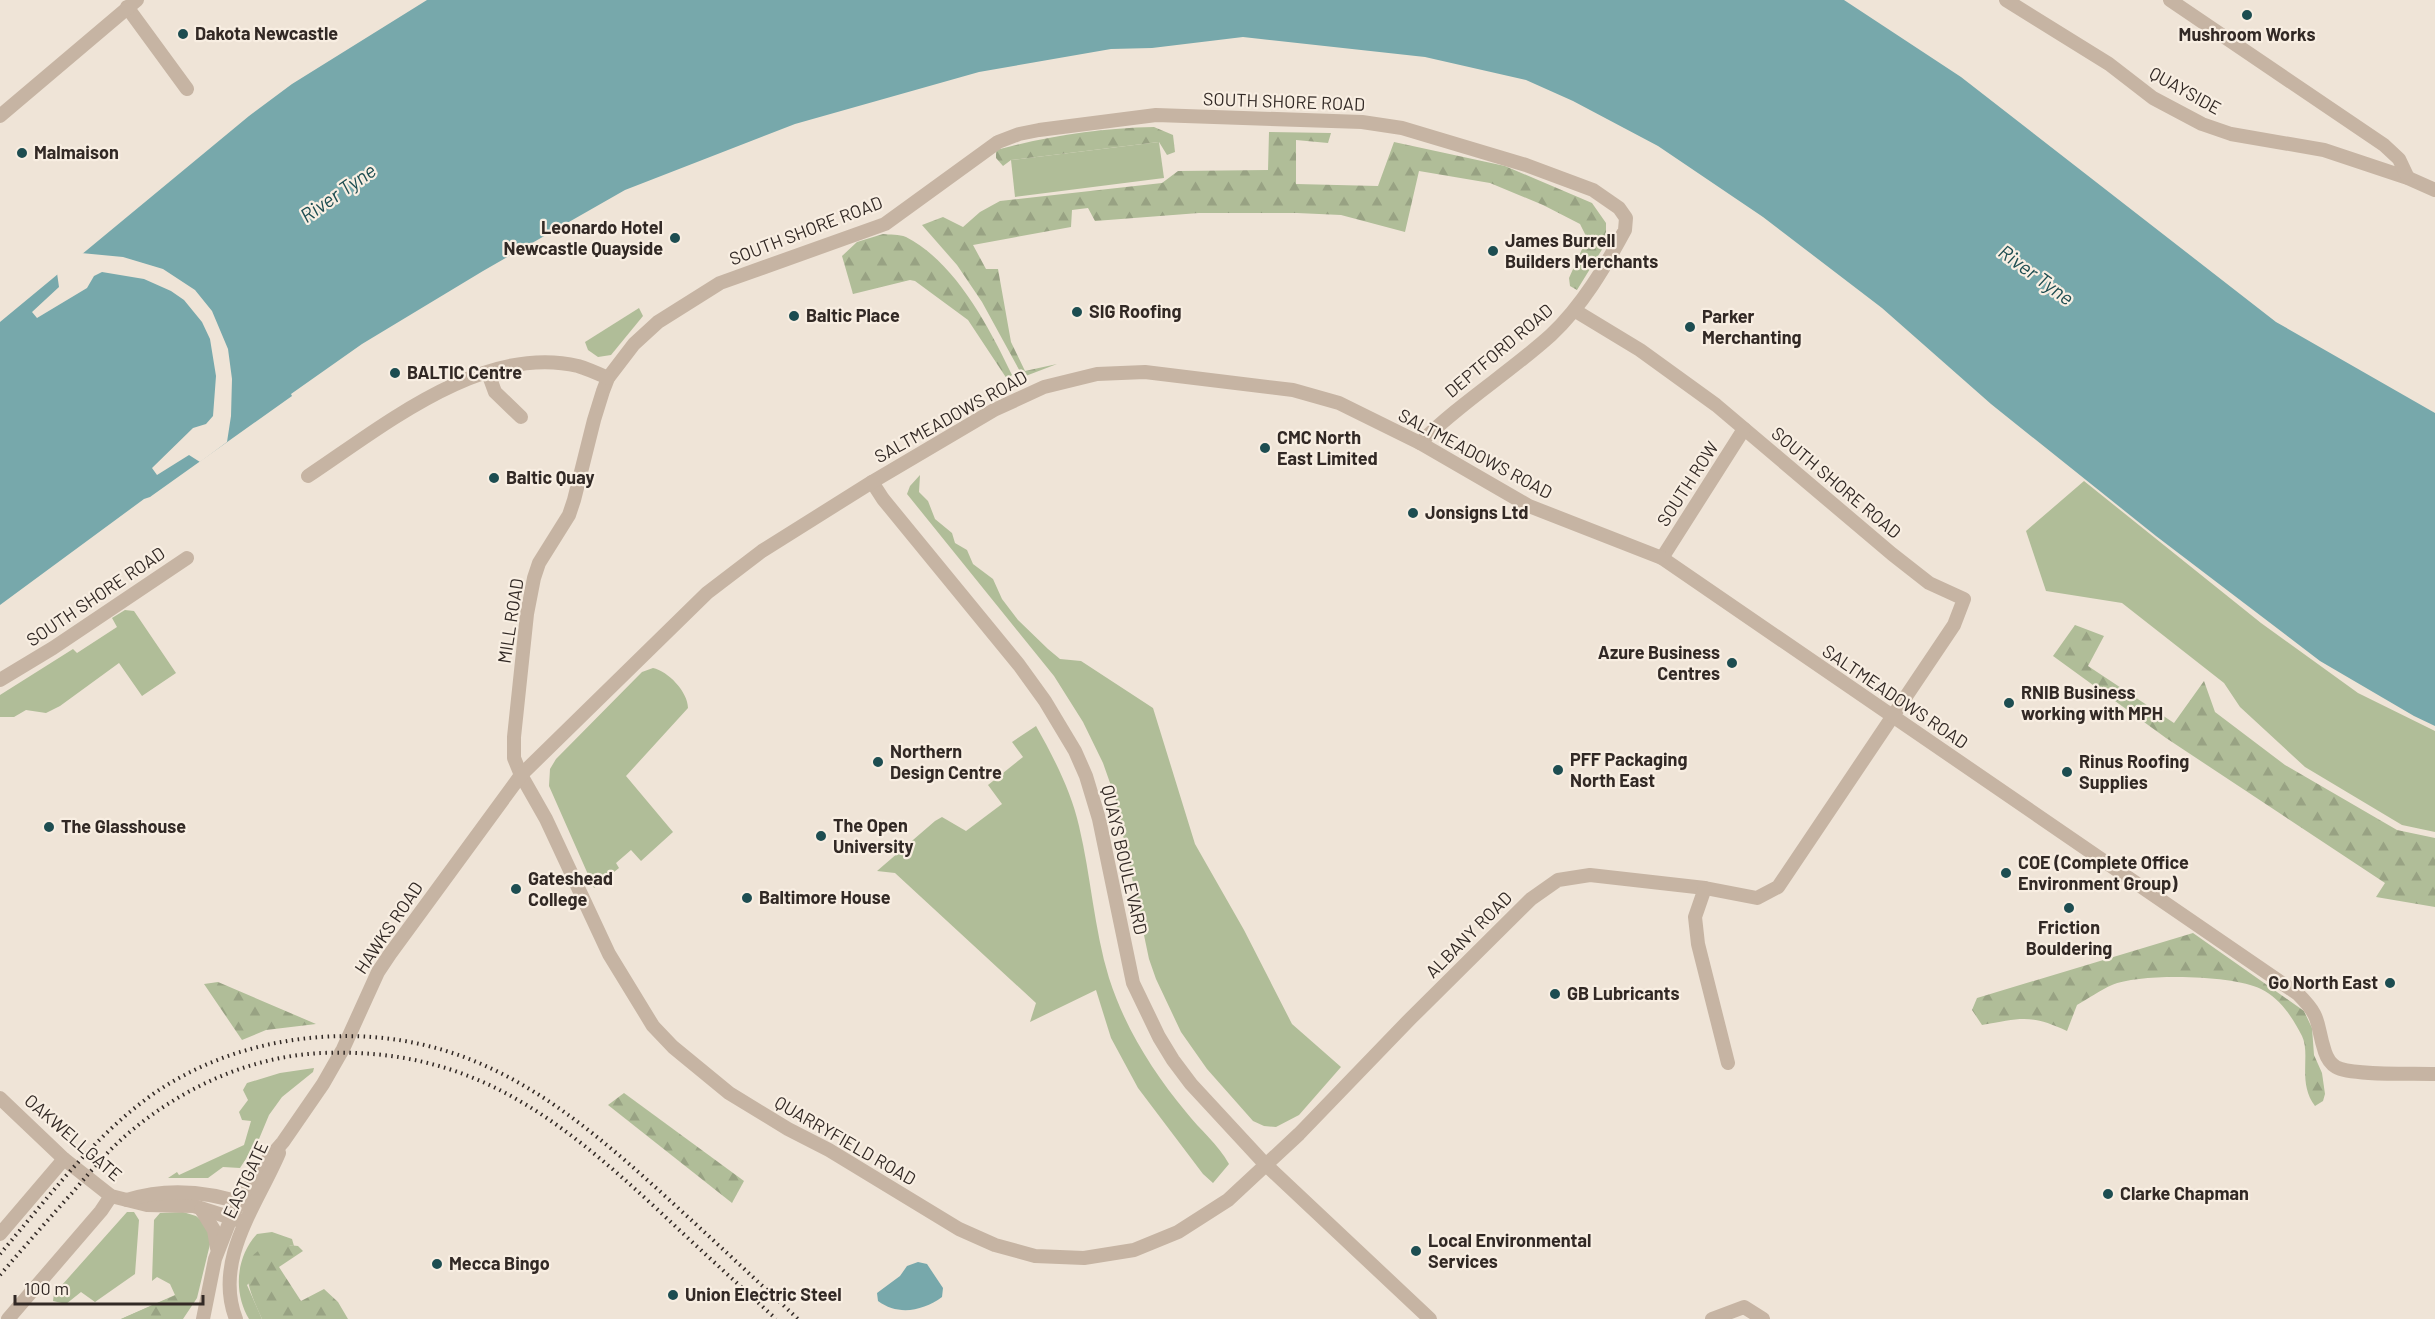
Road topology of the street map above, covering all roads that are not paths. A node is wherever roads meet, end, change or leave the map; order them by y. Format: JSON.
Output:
{"nodes":[{"id":1,"x":2006,"y":0,"type":"edge"},
{"id":2,"x":2170,"y":0,"type":"edge"},
{"id":3,"x":132,"y":3,"type":"edge"},
{"id":4,"x":187,"y":89,"type":"dead end"},
{"id":5,"x":0,"y":116,"type":"edge"},
{"id":6,"x":2408,"y":178,"type":"junction"},
{"id":7,"x":2435,"y":190,"type":"edge"},
{"id":8,"x":1626,"y":218,"type":"joint"},
{"id":9,"x":1574,"y":310,"type":"junction"},
{"id":10,"x":488,"y":373,"type":"junction"},
{"id":11,"x":608,"y":378,"type":"junction"},
{"id":12,"x":520,"y":417,"type":"dead end"},
{"id":13,"x":1744,"y":429,"type":"junction"},
{"id":14,"x":1420,"y":443,"type":"junction"},
{"id":15,"x":308,"y":476,"type":"dead end"},
{"id":16,"x":872,"y":482,"type":"junction"},
{"id":17,"x":187,"y":558,"type":"dead end"},
{"id":18,"x":1662,"y":558,"type":"junction"},
{"id":19,"x":0,"y":680,"type":"edge"},
{"id":20,"x":1892,"y":715,"type":"junction"},
{"id":21,"x":522,"y":775,"type":"junction"},
{"id":22,"x":504,"y":798,"type":"junction"},
{"id":23,"x":536,"y":800,"type":"junction"},
{"id":24,"x":1705,"y":888,"type":"junction"},
{"id":25,"x":1728,"y":1063,"type":"dead end"},
{"id":26,"x":2435,"y":1074,"type":"edge"},
{"id":27,"x":0,"y":1098,"type":"edge"},
{"id":28,"x":283,"y":1142,"type":"joint"},
{"id":29,"x":64,"y":1158,"type":"junction"},
{"id":30,"x":1265,"y":1164,"type":"junction"},
{"id":31,"x":111,"y":1196,"type":"junction"},
{"id":32,"x":127,"y":1200,"type":"junction"},
{"id":33,"x":246,"y":1204,"type":"junction"},
{"id":34,"x":201,"y":1209,"type":"junction"},
{"id":35,"x":238,"y":1220,"type":"junction"},
{"id":36,"x":0,"y":1234,"type":"edge"},
{"id":37,"x":217,"y":1250,"type":"junction"},
{"id":38,"x":8,"y":1319,"type":"edge"},
{"id":39,"x":203,"y":1319,"type":"edge"},
{"id":40,"x":236,"y":1319,"type":"edge"},
{"id":41,"x":1430,"y":1319,"type":"edge"},
{"id":42,"x":1712,"y":1319,"type":"edge"},
{"id":43,"x":1763,"y":1319,"type":"edge"}],
"edges":[{"from":1,"to":6,"type":"street","name":"QUAYSIDE"},
{"from":2,"to":6,"type":"street"},
{"from":3,"to":4,"type":"street"},
{"from":3,"to":5,"type":"street"},
{"from":6,"to":7,"type":"street","name":"QUAYSIDE"},
{"from":8,"to":9,"type":"street","name":"DEPTFORD ROAD"},
{"from":8,"to":11,"type":"street","name":"SOUTH SHORE ROAD"},
{"from":9,"to":13,"type":"street","name":"SOUTH SHORE ROAD"},
{"from":9,"to":14,"type":"street","name":"DEPTFORD ROAD"},
{"from":10,"to":11,"type":"street"},
{"from":10,"to":12,"type":"street"},
{"from":10,"to":15,"type":"street"},
{"from":11,"to":21,"type":"street","name":"MILL ROAD"},
{"from":13,"to":18,"type":"street","name":"SOUTH ROW"},
{"from":13,"to":20,"type":"street","name":"SOUTH SHORE ROAD"},
{"from":14,"to":16,"type":"street","name":"SALTMEADOWS ROAD"},
{"from":14,"to":18,"type":"street","name":"SALTMEADOWS ROAD"},
{"from":16,"to":21,"type":"street","name":"SALTMEADOWS ROAD"},
{"from":16,"to":30,"type":"street","name":"QUAYS BOULEVARD"},
{"from":17,"to":19,"type":"street","name":"SOUTH SHORE ROAD"},
{"from":18,"to":20,"type":"street","name":"SALTMEADOWS ROAD"},
{"from":20,"to":24,"type":"street","name":"ALBANY ROAD"},
{"from":20,"to":26,"type":"street","name":"SALTMEADOWS ROAD"},
{"from":21,"to":22,"type":"street","name":"HAWKS ROAD"},
{"from":21,"to":23,"type":"street","name":"QUARRYFIELD ROAD"},
{"from":22,"to":23,"type":"street"},
{"from":22,"to":28,"type":"street","name":"HAWKS ROAD"},
{"from":23,"to":30,"type":"street","name":"QUARRYFIELD ROAD"},
{"from":24,"to":25,"type":"street"},
{"from":24,"to":30,"type":"street","name":"ALBANY ROAD"},
{"from":27,"to":29,"type":"street","name":"OAKWELLGATE"},
{"from":28,"to":33,"type":"street","name":"EASTGATE"},
{"from":29,"to":31,"type":"street","name":"OAKWELLGATE"},
{"from":29,"to":36,"type":"street"},
{"from":30,"to":41,"type":"street"},
{"from":31,"to":32,"type":"street","name":"OAKWELLGATE"},
{"from":31,"to":38,"type":"street"},
{"from":32,"to":33,"type":"street","name":"OAKWELLGATE"},
{"from":32,"to":34,"type":"street","name":"OAKWELLGATE"},
{"from":33,"to":35,"type":"street","name":"EASTGATE"},
{"from":34,"to":35,"type":"street","name":"OAKWELLGATE"},
{"from":34,"to":37,"type":"street"},
{"from":35,"to":37,"type":"street","name":"EASTGATE"},
{"from":35,"to":40,"type":"street","name":"EASTGATE"},
{"from":37,"to":39,"type":"street","name":"EASTGATE"},
{"from":42,"to":43,"type":"street"}]}
